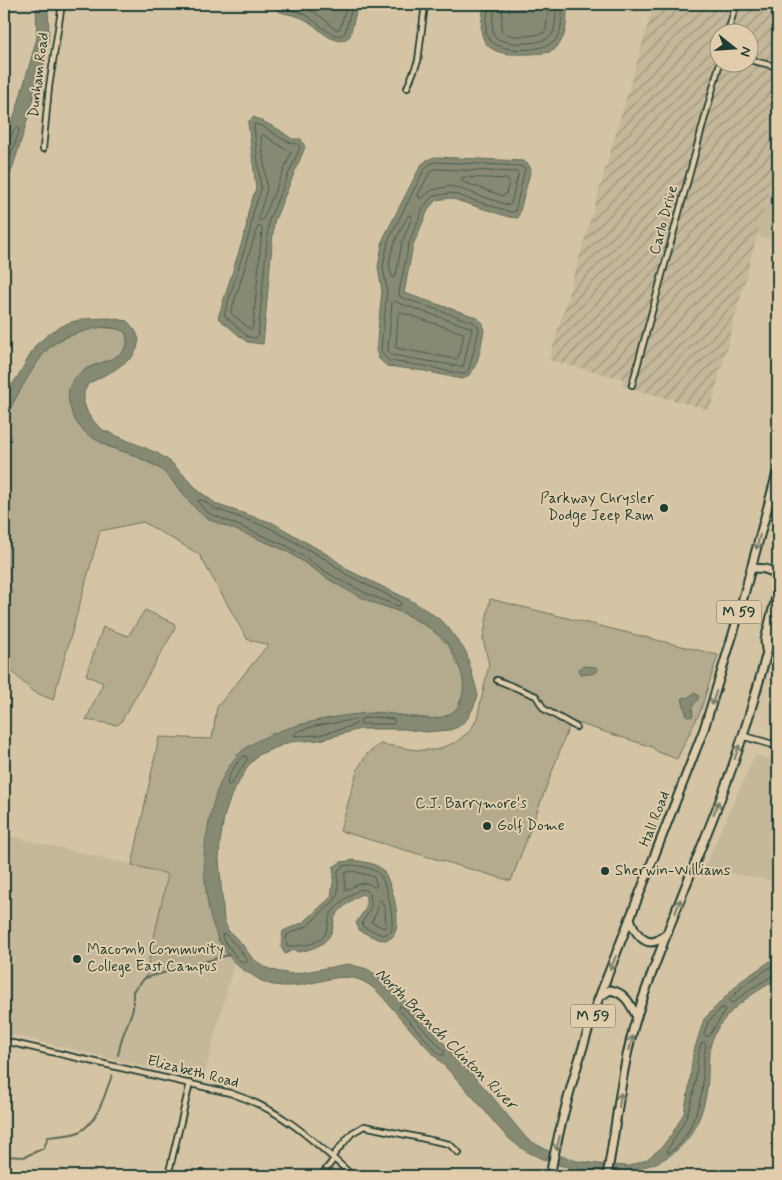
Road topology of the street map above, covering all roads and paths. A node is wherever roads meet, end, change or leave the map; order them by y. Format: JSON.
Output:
{"nodes":[{"id":1,"x":62,"y":4,"type":"edge"},
{"id":2,"x":425,"y":4,"type":"edge"},
{"id":3,"x":736,"y":4,"type":"edge"},
{"id":4,"x":731,"y":22,"type":"edge"},
{"id":5,"x":760,"y":62,"type":"edge"},
{"id":6,"x":778,"y":67,"type":"edge"},
{"id":7,"x":717,"y":72,"type":"edge"},
{"id":8,"x":407,"y":88,"type":"dead end"},
{"id":9,"x":44,"y":149,"type":"dead end"},
{"id":10,"x":632,"y":384,"type":"dead end"},
{"id":11,"x":778,"y":469,"type":"edge"},
{"id":12,"x":772,"y":495,"type":"junction"},
{"id":13,"x":778,"y":506,"type":"edge"},
{"id":14,"x":751,"y":568,"type":"junction"},
{"id":15,"x":778,"y":579,"type":"edge"},
{"id":16,"x":778,"y":590,"type":"edge"},
{"id":17,"x":778,"y":612,"type":"edge"},
{"id":18,"x":766,"y":655,"type":"junction"},
{"id":19,"x":497,"y":680,"type":"dead end"},
{"id":20,"x":576,"y":727,"type":"dead end"},
{"id":21,"x":743,"y":736,"type":"junction"},
{"id":22,"x":778,"y":746,"type":"edge"},
{"id":23,"x":630,"y":917,"type":"junction"},
{"id":24,"x":667,"y":934,"type":"junction"},
{"id":25,"x":598,"y":1000,"type":"junction"},
{"id":26,"x":637,"y":1018,"type":"junction"},
{"id":27,"x":4,"y":1041,"type":"edge"},
{"id":28,"x":190,"y":1083,"type":"junction"},
{"id":29,"x":458,"y":1152,"type":"dead end"},
{"id":30,"x":333,"y":1158,"type":"junction"},
{"id":31,"x":551,"y":1173,"type":"edge"},
{"id":32,"x":168,"y":1176,"type":"edge"},
{"id":33,"x":321,"y":1176,"type":"edge"},
{"id":34,"x":353,"y":1176,"type":"edge"},
{"id":35,"x":607,"y":1176,"type":"edge"}],
"edges":[{"from":1,"to":9,"type":"street","name":"Dunham Road"},
{"from":2,"to":8,"type":"street"},
{"from":3,"to":4,"type":"street"},
{"from":5,"to":6,"type":"street"},
{"from":7,"to":10,"type":"street","name":"Carlo Drive"},
{"from":11,"to":12,"type":"highway","name":"Hall Road","number":"M 59"},
{"from":12,"to":13,"type":"highway"},
{"from":12,"to":14,"type":"highway","name":"Hall Road","number":"M 59","one_way":true},
{"from":14,"to":15,"type":"highway"},
{"from":14,"to":23,"type":"highway","name":"Hall Road","number":"M 59","one_way":true},
{"from":16,"to":18,"type":"highway"},
{"from":17,"to":18,"type":"highway","number":"M 59"},
{"from":18,"to":21,"type":"highway","number":"M 59"},
{"from":19,"to":20,"type":"street"},
{"from":21,"to":22,"type":"street"},
{"from":24,"to":21,"type":"highway","number":"M 59","one_way":true},
{"from":23,"to":24,"type":"highway"},
{"from":23,"to":25,"type":"highway","name":"Hall Road","number":"M 59","one_way":true},
{"from":24,"to":26,"type":"highway","number":"M 59"},
{"from":25,"to":26,"type":"highway"},
{"from":25,"to":31,"type":"highway","name":"Hall Road","number":"M 59","one_way":true},
{"from":35,"to":26,"type":"highway","number":"M 59","one_way":true},
{"from":27,"to":28,"type":"street","name":"Elizabeth Road"},
{"from":28,"to":30,"type":"street","name":"Elizabeth Road"},
{"from":28,"to":32,"type":"street"},
{"from":29,"to":30,"type":"street"},
{"from":30,"to":33,"type":"street"},
{"from":30,"to":34,"type":"street","name":"Elizabeth Road"}]}
